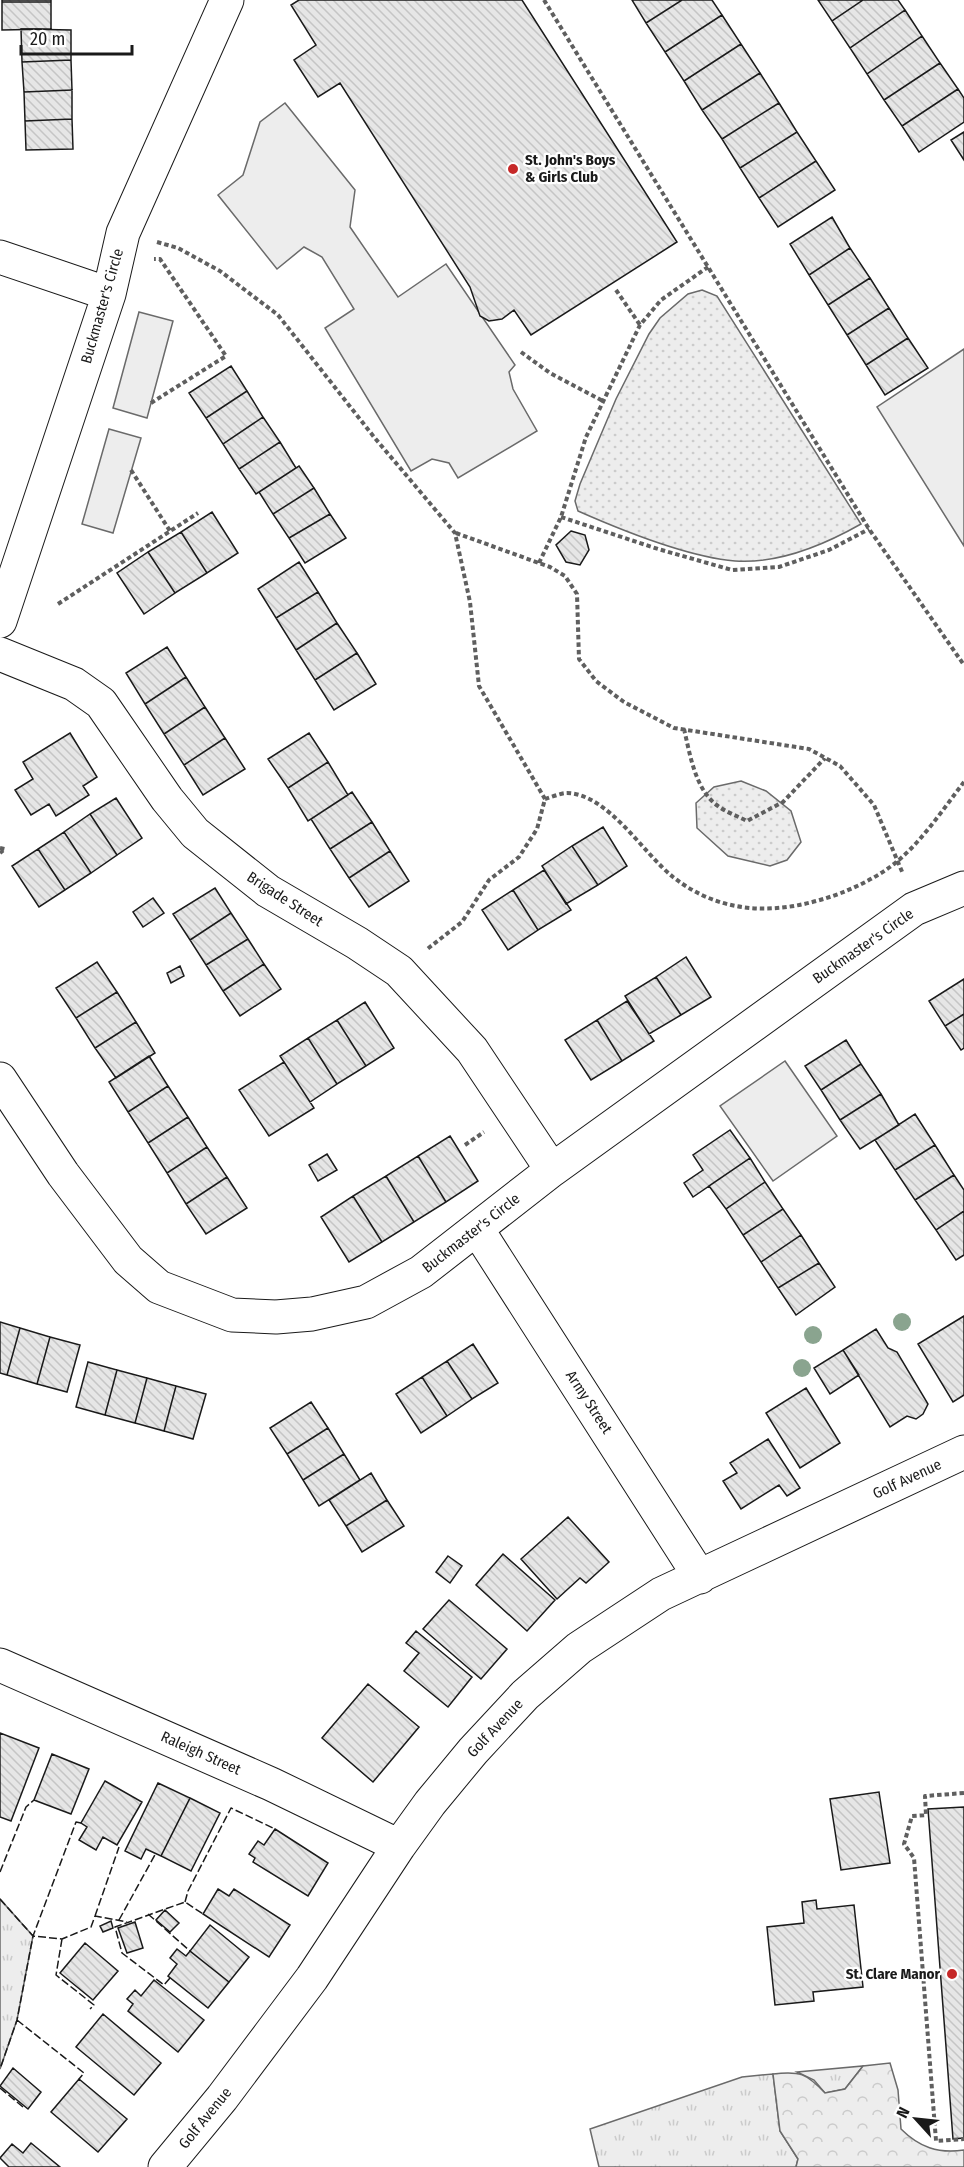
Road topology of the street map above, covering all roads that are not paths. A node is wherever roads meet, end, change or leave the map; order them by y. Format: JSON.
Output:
{"nodes":[{"id":1,"x":228,"y":0,"type":"edge"},
{"id":2,"x":0,"y":257,"type":"edge"},
{"id":3,"x":109,"y":294,"type":"junction"},
{"id":4,"x":0,"y":621,"type":"edge"},
{"id":5,"x":0,"y":654,"type":"edge"},
{"id":6,"x":964,"y":888,"type":"edge"},
{"id":7,"x":0,"y":1079,"type":"edge"},
{"id":8,"x":552,"y":1170,"type":"junction"},
{"id":9,"x":477,"y":1229,"type":"junction"},
{"id":10,"x":964,"y":1452,"type":"edge"},
{"id":11,"x":700,"y":1577,"type":"junction"},
{"id":12,"x":0,"y":1665,"type":"edge"},
{"id":13,"x":399,"y":1846,"type":"junction"},
{"id":14,"x":165,"y":2167,"type":"edge"}],
"edges":[{"from":1,"to":3,"type":"street","name":"Buckmaster's Circle"},
{"from":2,"to":3,"type":"street"},
{"from":3,"to":4,"type":"street","name":"Buckmaster's Circle"},
{"from":5,"to":8,"type":"street","name":"Brigade Street"},
{"from":6,"to":8,"type":"street","name":"Buckmaster's Circle"},
{"from":7,"to":9,"type":"street","name":"Buckmaster's Circle"},
{"from":8,"to":9,"type":"street","name":"Buckmaster's Circle"},
{"from":9,"to":11,"type":"street","name":"Army Street"},
{"from":10,"to":11,"type":"street","name":"Golf Avenue"},
{"from":11,"to":13,"type":"street","name":"Golf Avenue"},
{"from":12,"to":13,"type":"street","name":"Raleigh Street"},
{"from":13,"to":14,"type":"street","name":"Golf Avenue"}]}
